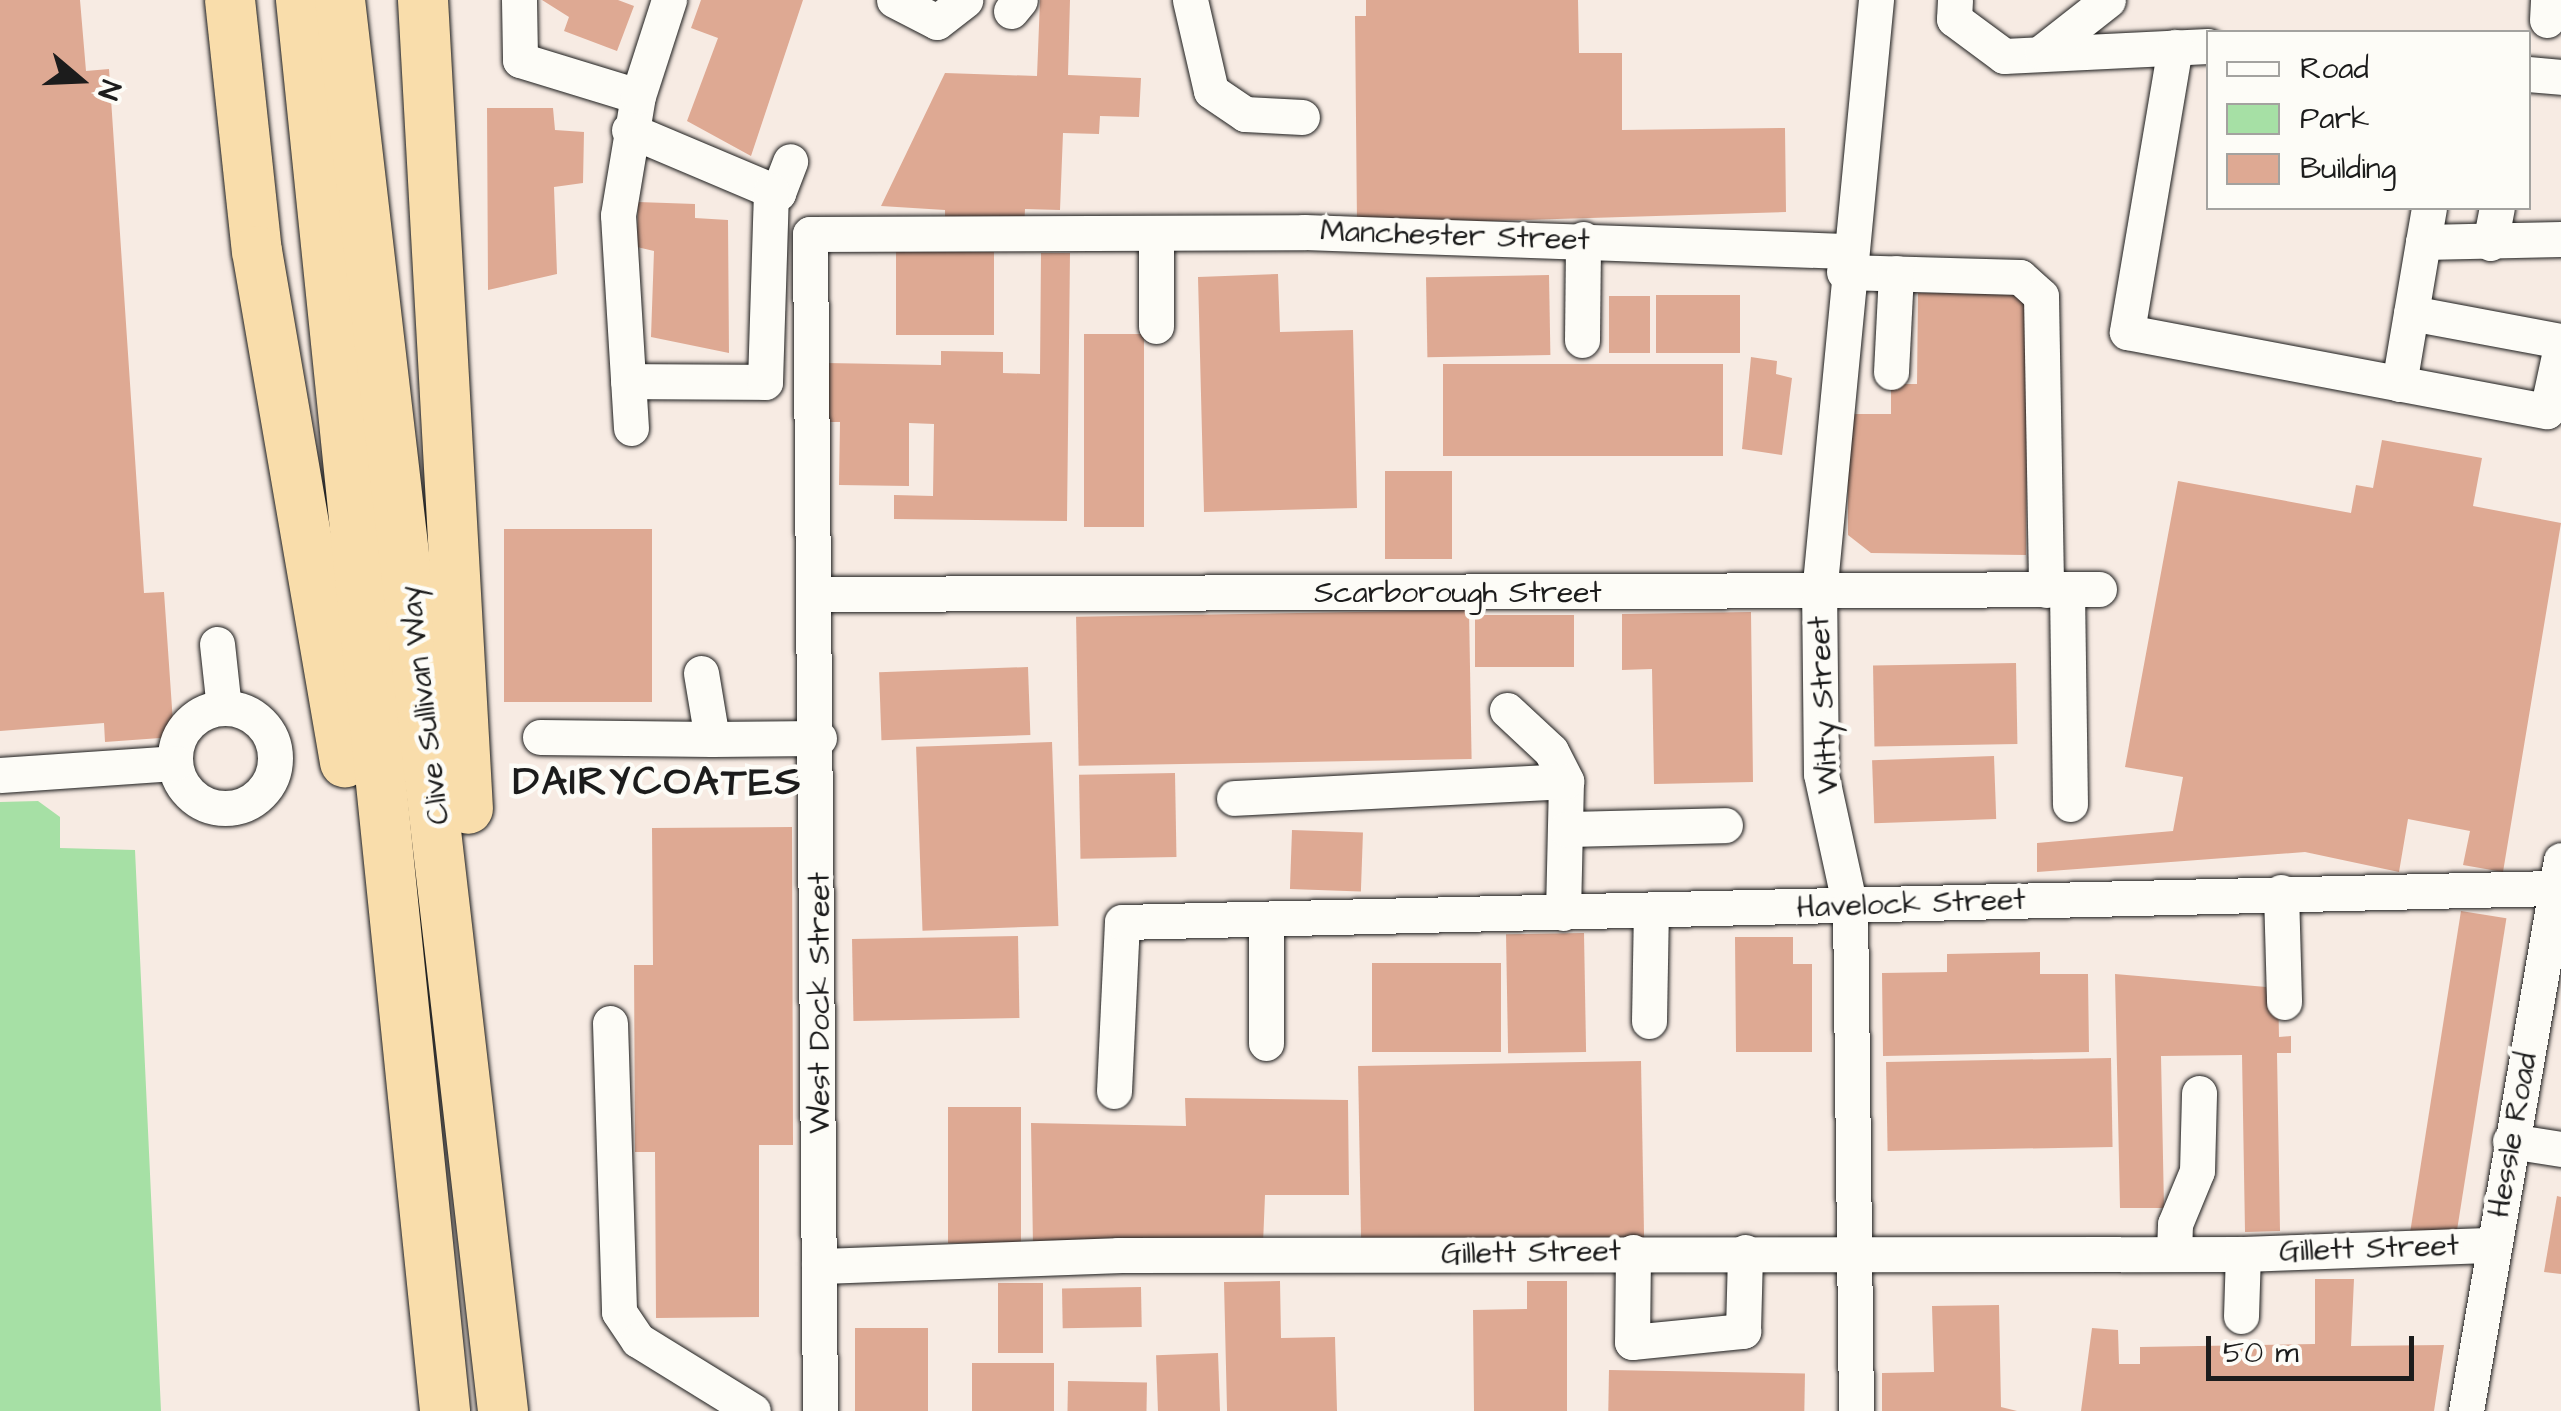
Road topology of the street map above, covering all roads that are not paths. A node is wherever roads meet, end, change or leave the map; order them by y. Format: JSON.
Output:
{"nodes":[{"id":1,"x":230,"y":0,"type":"edge"},
{"id":2,"x":302,"y":0,"type":"edge"},
{"id":3,"x":340,"y":0,"type":"edge"},
{"id":4,"x":423,"y":0,"type":"edge"},
{"id":5,"x":519,"y":0,"type":"edge"},
{"id":6,"x":669,"y":0,"type":"edge"},
{"id":7,"x":894,"y":0,"type":"edge"},
{"id":8,"x":965,"y":0,"type":"edge"},
{"id":9,"x":1190,"y":0,"type":"edge"},
{"id":10,"x":1876,"y":0,"type":"edge"},
{"id":11,"x":1954,"y":0,"type":"edge"},
{"id":12,"x":2108,"y":0,"type":"edge"},
{"id":13,"x":2192,"y":46,"type":"edge"},
{"id":14,"x":2042,"y":52,"type":"junction"},
{"id":15,"x":2531,"y":74,"type":"edge"},
{"id":16,"x":2561,"y":77,"type":"edge"},
{"id":17,"x":638,"y":96,"type":"junction"},
{"id":18,"x":1302,"y":116,"type":"dead end"},
{"id":19,"x":630,"y":130,"type":"junction"},
{"id":20,"x":2497,"y":210,"type":"edge"},
{"id":21,"x":2430,"y":231,"type":"edge"},
{"id":22,"x":1156,"y":236,"type":"junction"},
{"id":23,"x":1583,"y":239,"type":"junction"},
{"id":24,"x":2561,"y":239,"type":"edge"},
{"id":25,"x":2490,"y":243,"type":"junction"},
{"id":26,"x":1845,"y":262,"type":"junction"},
{"id":27,"x":1896,"y":273,"type":"junction"},
{"id":28,"x":2411,"y":313,"type":"junction"},
{"id":29,"x":1156,"y":326,"type":"dead end"},
{"id":30,"x":1582,"y":340,"type":"dead end"},
{"id":31,"x":2561,"y":344,"type":"edge"},
{"id":32,"x":1891,"y":372,"type":"dead end"},
{"id":33,"x":628,"y":381,"type":"junction"},
{"id":34,"x":2399,"y":384,"type":"junction"},
{"id":35,"x":631,"y":428,"type":"dead end"},
{"id":36,"x":2071,"y":590,"type":"junction"},
{"id":37,"x":816,"y":594,"type":"junction"},
{"id":38,"x":1819,"y":594,"type":"junction"},
{"id":39,"x":217,"y":644,"type":"dead end"},
{"id":40,"x":701,"y":673,"type":"dead end"},
{"id":41,"x":224,"y":708,"type":"junction"},
{"id":42,"x":1507,"y":710,"type":"dead end"},
{"id":43,"x":540,"y":736,"type":"dead end"},
{"id":44,"x":819,"y":738,"type":"junction"},
{"id":45,"x":712,"y":739,"type":"junction"},
{"id":46,"x":175,"y":763,"type":"junction"},
{"id":47,"x":0,"y":775,"type":"edge"},
{"id":48,"x":1566,"y":781,"type":"junction"},
{"id":49,"x":1234,"y":798,"type":"dead end"},
{"id":50,"x":2070,"y":804,"type":"dead end"},
{"id":51,"x":1726,"y":825,"type":"dead end"},
{"id":52,"x":1566,"y":829,"type":"junction"},
{"id":53,"x":2559,"y":874,"type":"edge"},
{"id":54,"x":2281,"y":892,"type":"junction"},
{"id":55,"x":1850,"y":907,"type":"junction"},
{"id":56,"x":1651,"y":911,"type":"junction"},
{"id":57,"x":1563,"y":912,"type":"junction"},
{"id":58,"x":1266,"y":923,"type":"junction"},
{"id":59,"x":2284,"y":1002,"type":"dead end"},
{"id":60,"x":1649,"y":1021,"type":"dead end"},
{"id":61,"x":610,"y":1023,"type":"dead end"},
{"id":62,"x":1266,"y":1044,"type":"dead end"},
{"id":63,"x":1114,"y":1091,"type":"dead end"},
{"id":64,"x":2199,"y":1093,"type":"dead end"},
{"id":65,"x":2510,"y":1140,"type":"junction"},
{"id":66,"x":2561,"y":1149,"type":"edge"},
{"id":67,"x":414,"y":1161,"type":"junction"},
{"id":68,"x":2494,"y":1244,"type":"junction"},
{"id":69,"x":1848,"y":1251,"type":"junction"},
{"id":70,"x":1633,"y":1252,"type":"junction"},
{"id":71,"x":1745,"y":1252,"type":"junction"},
{"id":72,"x":2174,"y":1253,"type":"junction"},
{"id":73,"x":2243,"y":1254,"type":"junction"},
{"id":74,"x":818,"y":1266,"type":"junction"},
{"id":75,"x":495,"y":1292,"type":"junction"},
{"id":76,"x":2241,"y":1316,"type":"dead end"},
{"id":77,"x":445,"y":1411,"type":"edge"},
{"id":78,"x":504,"y":1411,"type":"edge"},
{"id":79,"x":753,"y":1411,"type":"edge"},
{"id":80,"x":820,"y":1411,"type":"edge"},
{"id":81,"x":1856,"y":1411,"type":"edge"},
{"id":82,"x":2466,"y":1411,"type":"edge"}],
"edges":[{"from":1,"to":67,"type":"highway"},
{"from":2,"to":67,"type":"highway","name":"Clive Sullivan Way"},
{"from":3,"to":75,"type":"highway","name":"Clive Sullivan Way"},
{"from":4,"to":75,"type":"highway"},
{"from":5,"to":17,"type":"street"},
{"from":6,"to":17,"type":"street"},
{"from":7,"to":8,"type":"street"},
{"from":9,"to":18,"type":"street"},
{"from":10,"to":26,"type":"street","name":"Witty Street"},
{"from":11,"to":14,"type":"street"},
{"from":12,"to":14,"type":"street"},
{"from":13,"to":14,"type":"street"},
{"from":13,"to":34,"type":"street"},
{"from":15,"to":16,"type":"street"},
{"from":17,"to":19,"type":"street"},
{"from":19,"to":33,"type":"street"},
{"from":19,"to":33,"type":"street"},
{"from":20,"to":25,"type":"street"},
{"from":21,"to":25,"type":"street"},
{"from":21,"to":28,"type":"street"},
{"from":22,"to":23,"type":"street","name":"Manchester Street"},
{"from":22,"to":29,"type":"street"},
{"from":22,"to":37,"type":"street","name":"Manchester Street"},
{"from":23,"to":26,"type":"street","name":"Manchester Street"},
{"from":23,"to":30,"type":"street"},
{"from":24,"to":25,"type":"street"},
{"from":26,"to":27,"type":"street","name":"Manchester Street"},
{"from":26,"to":38,"type":"street","name":"Witty Street"},
{"from":27,"to":32,"type":"street"},
{"from":27,"to":36,"type":"street","name":"Manchester Street"},
{"from":28,"to":31,"type":"street"},
{"from":28,"to":34,"type":"street"},
{"from":31,"to":34,"type":"street"},
{"from":33,"to":35,"type":"street"},
{"from":36,"to":38,"type":"street","name":"Scarborough Street"},
{"from":36,"to":50,"type":"street","name":"Manchester Street"},
{"from":37,"to":38,"type":"street","name":"Scarborough Street"},
{"from":37,"to":44,"type":"street","name":"West Dock Street"},
{"from":38,"to":55,"type":"street","name":"Witty Street"},
{"from":39,"to":41,"type":"street"},
{"from":40,"to":45,"type":"street"},
{"from":41,"to":46,"type":"street"},
{"from":41,"to":46,"type":"street"},
{"from":42,"to":48,"type":"street"},
{"from":43,"to":45,"type":"street"},
{"from":44,"to":45,"type":"street"},
{"from":44,"to":74,"type":"street","name":"West Dock Street"},
{"from":46,"to":47,"type":"street"},
{"from":48,"to":49,"type":"street"},
{"from":48,"to":52,"type":"street"},
{"from":51,"to":52,"type":"street"},
{"from":52,"to":57,"type":"street"},
{"from":53,"to":54,"type":"street","name":"Havelock Street"},
{"from":53,"to":65,"type":"street","name":"Hessle Road"},
{"from":54,"to":55,"type":"street","name":"Havelock Street"},
{"from":54,"to":59,"type":"street"},
{"from":55,"to":56,"type":"street","name":"Havelock Street"},
{"from":55,"to":69,"type":"street","name":"Witty Street"},
{"from":56,"to":57,"type":"street","name":"Havelock Street"},
{"from":56,"to":60,"type":"street"},
{"from":57,"to":58,"type":"street","name":"Havelock Street"},
{"from":58,"to":62,"type":"street"},
{"from":58,"to":63,"type":"street","name":"Havelock Street"},
{"from":61,"to":79,"type":"street"},
{"from":64,"to":72,"type":"street"},
{"from":65,"to":66,"type":"street"},
{"from":65,"to":68,"type":"street","name":"Hessle Road"},
{"from":67,"to":77,"type":"highway","name":"Clive Sullivan Way"},
{"from":68,"to":73,"type":"street","name":"Gillett Street"},
{"from":68,"to":82,"type":"street","name":"Hessle Road"},
{"from":69,"to":71,"type":"street","name":"Gillett Street"},
{"from":69,"to":72,"type":"street","name":"Gillett Street"},
{"from":69,"to":81,"type":"street","name":"Witty Street"},
{"from":70,"to":71,"type":"street","name":"Gillett Street"},
{"from":70,"to":71,"type":"street"},
{"from":70,"to":74,"type":"street","name":"Gillett Street"},
{"from":72,"to":73,"type":"street","name":"Gillett Street"},
{"from":73,"to":76,"type":"street","name":"Gillett Street"},
{"from":74,"to":80,"type":"street","name":"West Dock Street"},
{"from":75,"to":78,"type":"highway","name":"Clive Sullivan Way"}]}
